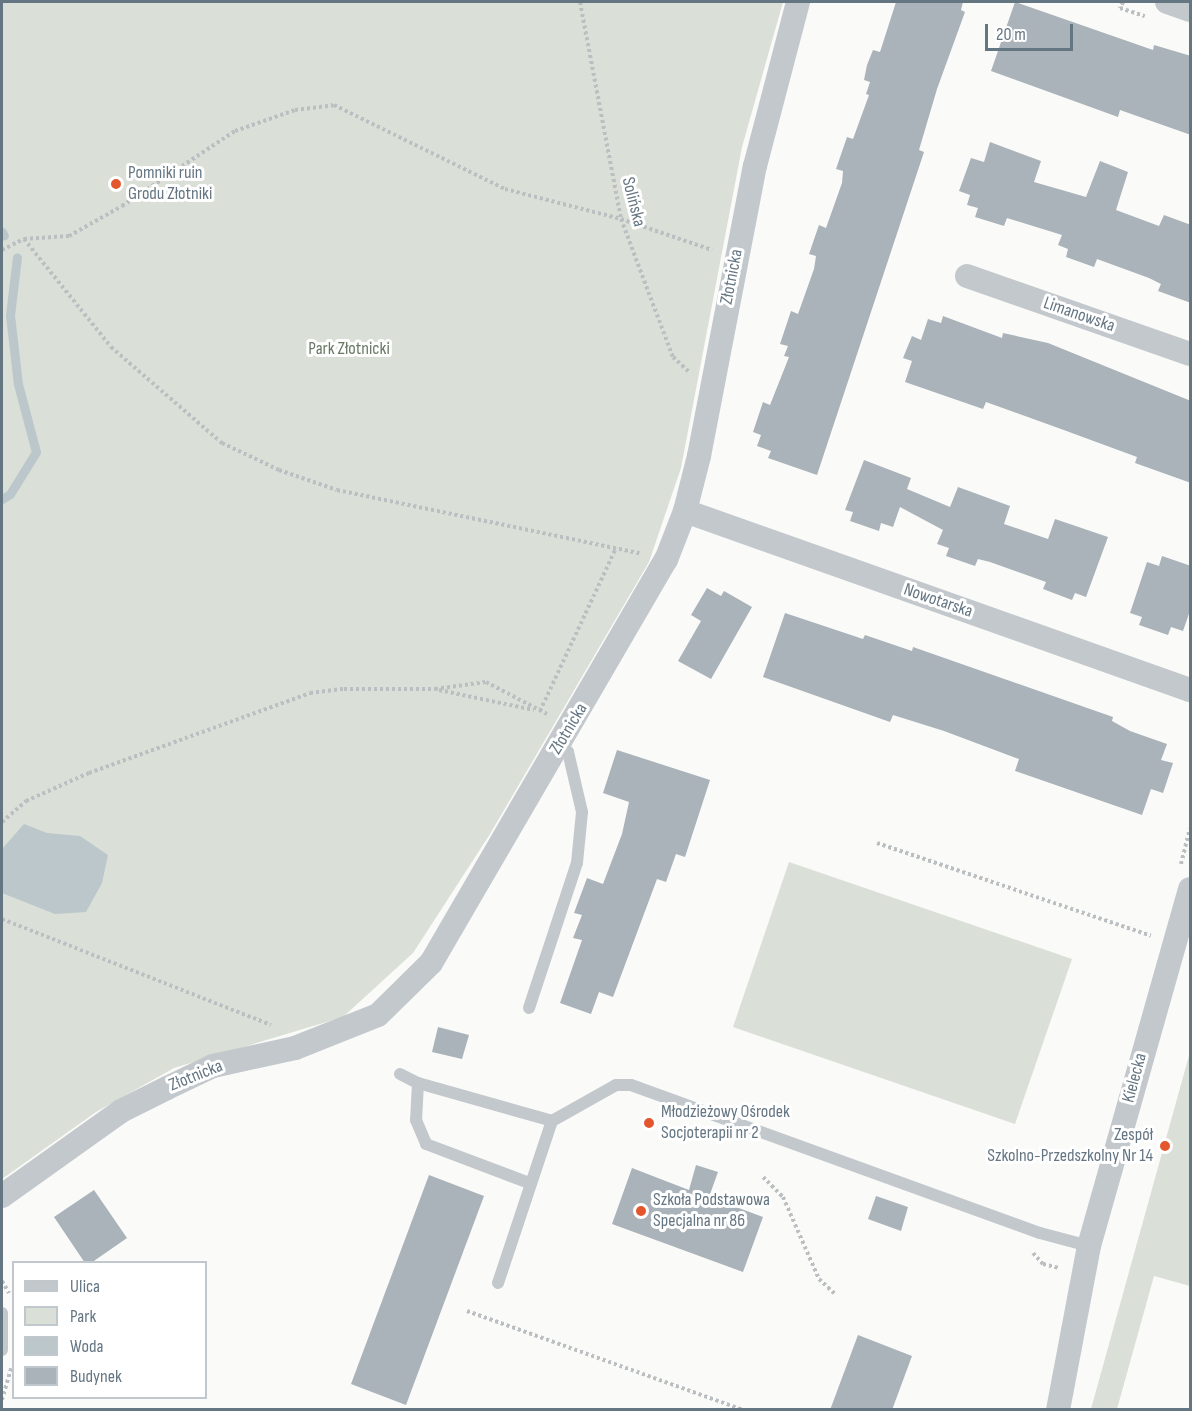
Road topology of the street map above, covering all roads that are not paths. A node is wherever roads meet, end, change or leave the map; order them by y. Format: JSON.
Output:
{"nodes":[{"id":1,"x":798,"y":2,"type":"edge"},
{"id":2,"x":1167,"y":2,"type":"edge"},
{"id":3,"x":1191,"y":10,"type":"edge"},
{"id":4,"x":967,"y":276,"type":"dead end"},
{"id":5,"x":1191,"y":354,"type":"edge"},
{"id":6,"x":685,"y":512,"type":"junction"},
{"id":7,"x":1191,"y":690,"type":"edge"},
{"id":8,"x":559,"y":746,"type":"junction"},
{"id":9,"x":1185,"y":881,"type":"edge"},
{"id":10,"x":1182,"y":934,"type":"edge"},
{"id":11,"x":530,"y":1008,"type":"dead end"},
{"id":12,"x":399,"y":1074,"type":"dead end"},
{"id":13,"x":418,"y":1083,"type":"junction"},
{"id":14,"x":552,"y":1121,"type":"junction"},
{"id":15,"x":529,"y":1183,"type":"junction"},
{"id":16,"x":2,"y":1196,"type":"edge"},
{"id":17,"x":1089,"y":1246,"type":"junction"},
{"id":18,"x":498,"y":1283,"type":"dead end"},
{"id":19,"x":2,"y":1313,"type":"edge"},
{"id":20,"x":2,"y":1350,"type":"edge"},
{"id":21,"x":1058,"y":1410,"type":"edge"}],
"edges":[{"from":1,"to":6,"type":"street","name":"Złotnicka"},
{"from":2,"to":3,"type":"street"},
{"from":4,"to":5,"type":"street","name":"Limanowska"},
{"from":6,"to":7,"type":"street","name":"Nowotarska"},
{"from":6,"to":8,"type":"street","name":"Złotnicka"},
{"from":8,"to":11,"type":"lane"},
{"from":8,"to":16,"type":"street","name":"Złotnicka"},
{"from":9,"to":10,"type":"street","name":"Kielecka"},
{"from":10,"to":17,"type":"street","name":"Kielecka"},
{"from":12,"to":13,"type":"lane"},
{"from":13,"to":14,"type":"lane"},
{"from":13,"to":15,"type":"lane"},
{"from":14,"to":15,"type":"lane"},
{"from":14,"to":17,"type":"lane"},
{"from":15,"to":18,"type":"lane"},
{"from":17,"to":21,"type":"street","name":"Kielecka"},
{"from":19,"to":20,"type":"lane"}]}
